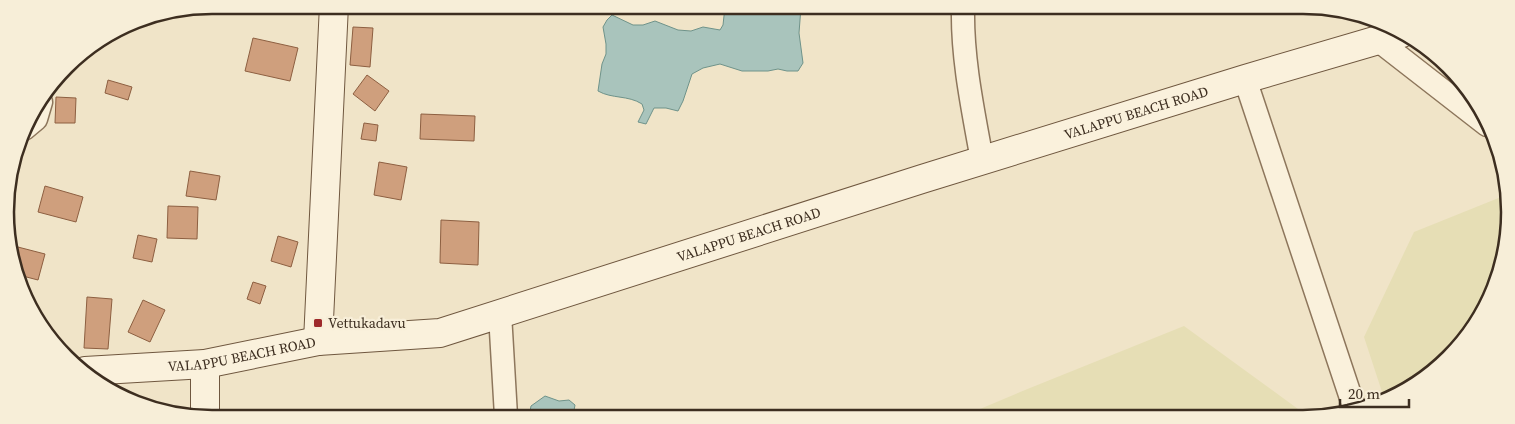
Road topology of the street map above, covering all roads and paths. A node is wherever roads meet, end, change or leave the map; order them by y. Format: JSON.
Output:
{"nodes":[{"id":1,"x":334,"y":14,"type":"edge"},
{"id":2,"x":963,"y":14,"type":"edge"},
{"id":3,"x":1390,"y":37,"type":"edge"},
{"id":4,"x":1245,"y":79,"type":"junction"},
{"id":5,"x":1476,"y":115,"type":"edge"},
{"id":6,"x":982,"y":160,"type":"junction"},
{"id":7,"x":500,"y":314,"type":"junction"},
{"id":8,"x":318,"y":341,"type":"junction"},
{"id":9,"x":205,"y":364,"type":"junction"},
{"id":10,"x":93,"y":371,"type":"edge"},
{"id":11,"x":1353,"y":403,"type":"edge"},
{"id":12,"x":205,"y":410,"type":"edge"},
{"id":13,"x":506,"y":410,"type":"edge"}],
"edges":[{"from":1,"to":8,"type":"main road"},
{"from":2,"to":6,"type":"street"},
{"from":3,"to":4,"type":"main road","name":"VALAPPU BEACH ROAD"},
{"from":3,"to":5,"type":"street"},
{"from":4,"to":6,"type":"main road","name":"VALAPPU BEACH ROAD"},
{"from":4,"to":11,"type":"street"},
{"from":6,"to":7,"type":"main road","name":"VALAPPU BEACH ROAD"},
{"from":7,"to":8,"type":"main road","name":"VALAPPU BEACH ROAD"},
{"from":7,"to":13,"type":"street"},
{"from":8,"to":9,"type":"main road","name":"VALAPPU BEACH ROAD"},
{"from":9,"to":10,"type":"main road","name":"VALAPPU BEACH ROAD"},
{"from":9,"to":12,"type":"main road"}]}
